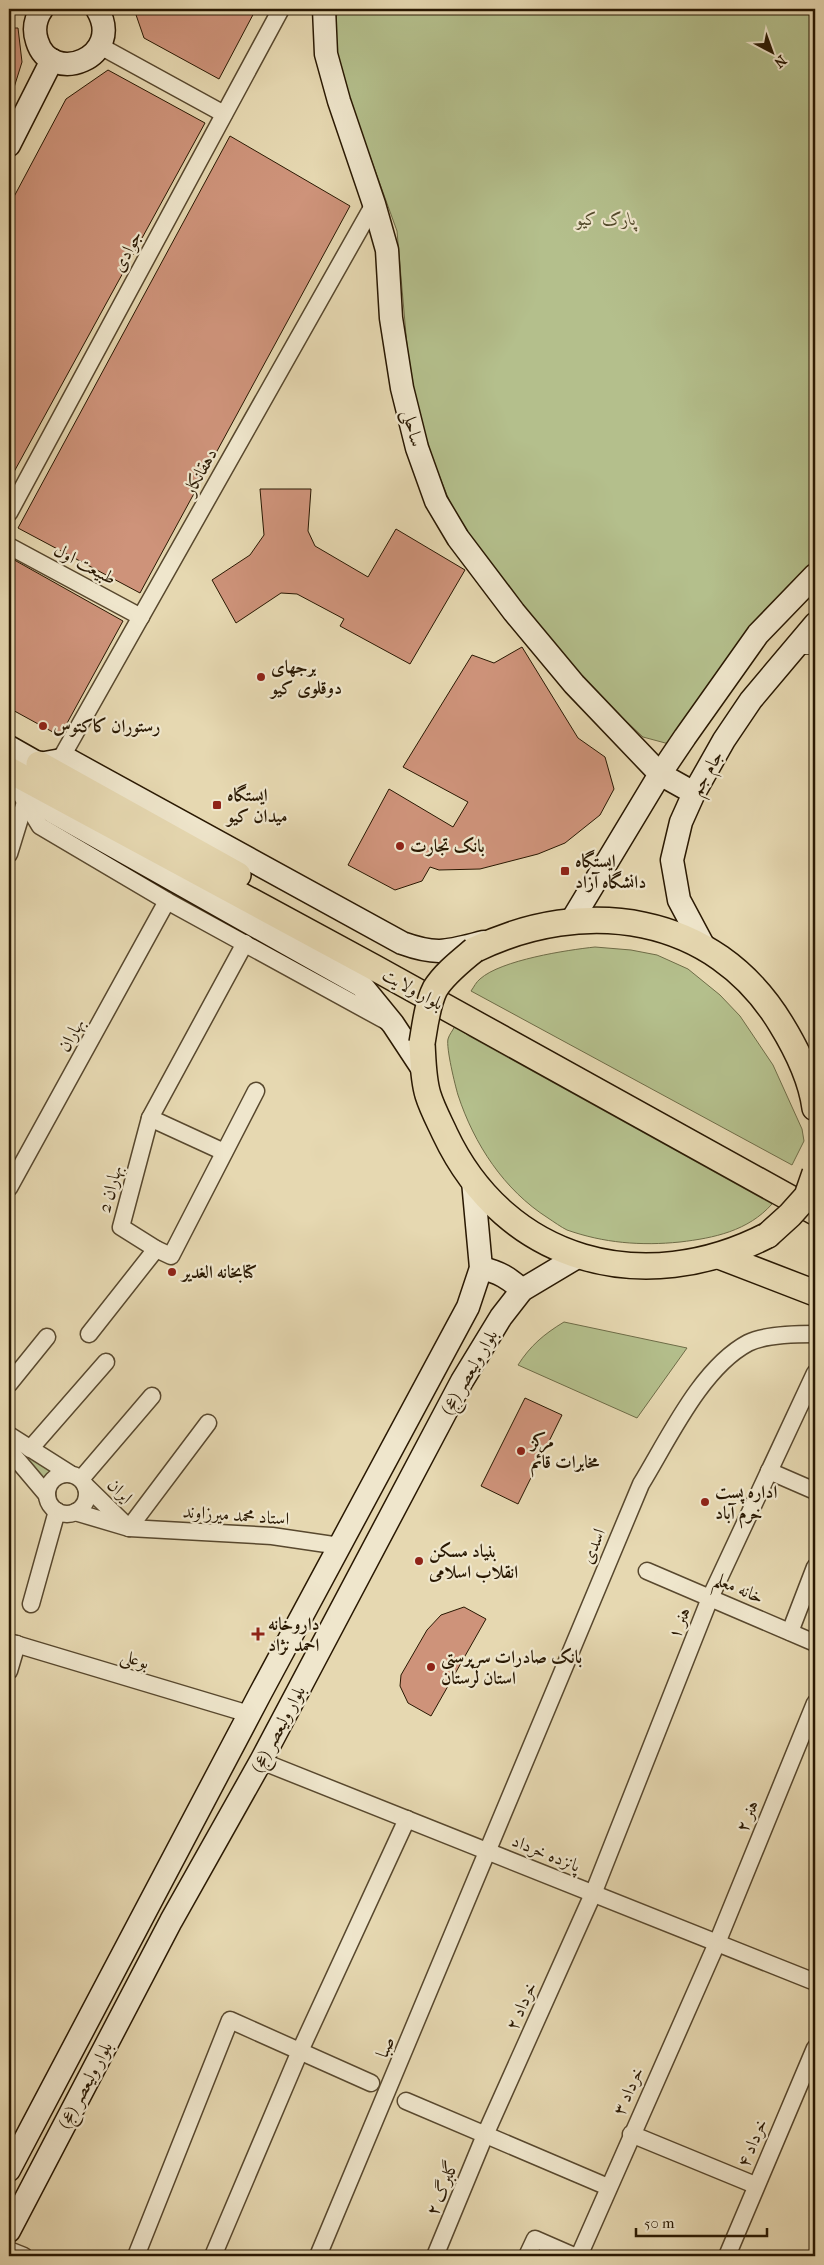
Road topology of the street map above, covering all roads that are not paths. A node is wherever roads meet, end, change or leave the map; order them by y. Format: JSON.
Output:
{"nodes":[{"id":1,"x":97,"y":9,"type":"edge"},
{"id":2,"x":281,"y":9,"type":"edge"},
{"id":3,"x":324,"y":9,"type":"edge"},
{"id":4,"x":36,"y":11,"type":"edge"},
{"id":5,"x":100,"y":46,"type":"junction"},
{"id":6,"x":52,"y":60,"type":"junction"},
{"id":7,"x":224,"y":114,"type":"junction"},
{"id":8,"x":9,"y":145,"type":"edge"},
{"id":9,"x":374,"y":204,"type":"junction"},
{"id":10,"x":9,"y":513,"type":"edge"},
{"id":11,"x":9,"y":546,"type":"edge"},
{"id":12,"x":815,"y":575,"type":"edge"},
{"id":13,"x":141,"y":617,"type":"junction"},
{"id":14,"x":815,"y":624,"type":"edge"},
{"id":15,"x":815,"y":639,"type":"edge"},
{"id":16,"x":815,"y":650,"type":"edge"},
{"id":17,"x":792,"y":651,"type":"junction"},
{"id":18,"x":9,"y":747,"type":"edge"},
{"id":19,"x":50,"y":762,"type":"junction"},
{"id":20,"x":9,"y":772,"type":"edge"},
{"id":21,"x":660,"y":774,"type":"junction"},
{"id":22,"x":694,"y":793,"type":"junction"},
{"id":23,"x":25,"y":802,"type":"junction"},
{"id":24,"x":9,"y":854,"type":"edge"},
{"id":25,"x":167,"y":901,"type":"junction"},
{"id":26,"x":572,"y":920,"type":"junction"},
{"id":27,"x":499,"y":937,"type":"junction"},
{"id":28,"x":245,"y":943,"type":"junction"},
{"id":29,"x":703,"y":945,"type":"junction"},
{"id":30,"x":393,"y":1024,"type":"junction"},
{"id":31,"x":424,"y":1071,"type":"junction"},
{"id":32,"x":256,"y":1091,"type":"dead end"},
{"id":33,"x":814,"y":1096,"type":"edge"},
{"id":34,"x":150,"y":1118,"type":"junction"},
{"id":35,"x":224,"y":1152,"type":"junction"},
{"id":36,"x":815,"y":1173,"type":"edge"},
{"id":37,"x":472,"y":1181,"type":"junction"},
{"id":38,"x":9,"y":1188,"type":"edge"},
{"id":39,"x":815,"y":1194,"type":"edge"},
{"id":40,"x":815,"y":1212,"type":"edge"},
{"id":41,"x":156,"y":1249,"type":"junction"},
{"id":42,"x":579,"y":1256,"type":"junction"},
{"id":43,"x":719,"y":1256,"type":"junction"},
{"id":44,"x":481,"y":1268,"type":"junction"},
{"id":45,"x":522,"y":1290,"type":"junction"},
{"id":46,"x":815,"y":1293,"type":"edge"},
{"id":47,"x":89,"y":1334,"type":"dead end"},
{"id":48,"x":815,"y":1334,"type":"edge"},
{"id":49,"x":48,"y":1337,"type":"dead end"},
{"id":50,"x":106,"y":1362,"type":"dead end"},
{"id":51,"x":815,"y":1373,"type":"edge"},
{"id":52,"x":9,"y":1384,"type":"edge"},
{"id":53,"x":152,"y":1396,"type":"dead end"},
{"id":54,"x":208,"y":1423,"type":"dead end"},
{"id":55,"x":9,"y":1435,"type":"edge"},
{"id":56,"x":30,"y":1449,"type":"junction"},
{"id":57,"x":9,"y":1450,"type":"edge"},
{"id":58,"x":769,"y":1471,"type":"junction"},
{"id":59,"x":78,"y":1479,"type":"junction"},
{"id":60,"x":815,"y":1491,"type":"edge"},
{"id":61,"x":47,"y":1495,"type":"junction"},
{"id":62,"x":57,"y":1511,"type":"junction"},
{"id":63,"x":75,"y":1512,"type":"junction"},
{"id":64,"x":128,"y":1528,"type":"junction"},
{"id":65,"x":340,"y":1546,"type":"junction"},
{"id":66,"x":815,"y":1566,"type":"edge"},
{"id":67,"x":646,"y":1571,"type":"dead end"},
{"id":68,"x":710,"y":1598,"type":"junction"},
{"id":69,"x":31,"y":1604,"type":"dead end"},
{"id":70,"x":790,"y":1632,"type":"junction"},
{"id":71,"x":13,"y":1643,"type":"edge"},
{"id":72,"x":815,"y":1643,"type":"edge"},
{"id":73,"x":9,"y":1671,"type":"edge"},
{"id":74,"x":814,"y":1710,"type":"edge"},
{"id":75,"x":249,"y":1714,"type":"junction"},
{"id":76,"x":261,"y":1761,"type":"junction"},
{"id":77,"x":407,"y":1819,"type":"junction"},
{"id":78,"x":488,"y":1852,"type":"junction"},
{"id":79,"x":594,"y":1894,"type":"junction"},
{"id":80,"x":132,"y":1938,"type":"junction"},
{"id":81,"x":717,"y":1943,"type":"junction"},
{"id":82,"x":154,"y":1955,"type":"junction"},
{"id":83,"x":815,"y":1982,"type":"edge"},
{"id":84,"x":107,"y":1986,"type":"junction"},
{"id":85,"x":130,"y":2000,"type":"junction"},
{"id":86,"x":815,"y":2048,"type":"edge"},
{"id":87,"x":300,"y":2051,"type":"junction"},
{"id":88,"x":371,"y":2083,"type":"dead end"},
{"id":89,"x":406,"y":2101,"type":"dead end"},
{"id":90,"x":631,"y":2134,"type":"junction"},
{"id":91,"x":485,"y":2135,"type":"junction"},
{"id":92,"x":9,"y":2170,"type":"edge"},
{"id":93,"x":755,"y":2185,"type":"junction"},
{"id":94,"x":608,"y":2187,"type":"junction"},
{"id":95,"x":9,"y":2231,"type":"edge"},
{"id":96,"x":9,"y":2250,"type":"edge"},
{"id":97,"x":24,"y":2256,"type":"edge"},
{"id":98,"x":136,"y":2256,"type":"edge"},
{"id":99,"x":213,"y":2256,"type":"edge"},
{"id":100,"x":318,"y":2256,"type":"edge"},
{"id":101,"x":435,"y":2256,"type":"edge"},
{"id":102,"x":527,"y":2256,"type":"edge"},
{"id":103,"x":574,"y":2256,"type":"edge"},
{"id":104,"x":579,"y":2256,"type":"edge"},
{"id":105,"x":727,"y":2256,"type":"edge"}],
"edges":[{"from":1,"to":5,"type":"main road"},
{"from":2,"to":7,"type":"street","name":"جوادی"},
{"from":3,"to":9,"type":"main road","name":"ساحلی"},
{"from":4,"to":6,"type":"main road"},
{"from":5,"to":6,"type":"main road"},
{"from":5,"to":7,"type":"street"},
{"from":6,"to":8,"type":"main road"},
{"from":7,"to":10,"type":"street","name":"جوادی"},
{"from":9,"to":13,"type":"street","name":"دهقانکار"},
{"from":9,"to":21,"type":"main road","name":"ساحلی"},
{"from":11,"to":13,"type":"street","name":"طبیعت اول"},
{"from":12,"to":21,"type":"main road","name":"جام جم"},
{"from":13,"to":19,"type":"street","name":"دهقانکار"},
{"from":14,"to":17,"type":"main road","name":"جام جم"},
{"from":15,"to":17,"type":"lane"},
{"from":16,"to":17,"type":"lane"},
{"from":17,"to":22,"type":"main road","name":"جام جم"},
{"from":18,"to":19,"type":"main road"},
{"from":19,"to":27,"type":"main road"},
{"from":19,"to":39,"type":"main road","name":"بلوار ولایت"},
{"from":20,"to":23,"type":"street"},
{"from":20,"to":30,"type":"main road"},
{"from":20,"to":40,"type":"main road","name":"بلوار ولایت"},
{"from":21,"to":22,"type":"main road","name":"ساحلی"},
{"from":21,"to":26,"type":"main road","name":"جام جم"},
{"from":22,"to":29,"type":"main road","name":"جام جم"},
{"from":23,"to":24,"type":"street"},
{"from":23,"to":25,"type":"street"},
{"from":25,"to":28,"type":"street"},
{"from":25,"to":38,"type":"street","name":"بهاران"},
{"from":26,"to":27,"type":"main road"},
{"from":26,"to":29,"type":"main road"},
{"from":27,"to":31,"type":"main road","bridge":true},
{"from":28,"to":30,"type":"street"},
{"from":28,"to":34,"type":"street","name":"بهاران 2"},
{"from":29,"to":33,"type":"main road"},
{"from":30,"to":31,"type":"main road"},
{"from":31,"to":37,"type":"main road"},
{"from":32,"to":35,"type":"street"},
{"from":34,"to":35,"type":"street"},
{"from":34,"to":41,"type":"street","name":"بهاران 2"},
{"from":35,"to":41,"type":"street"},
{"from":36,"to":43,"type":"main road","bridge":true},
{"from":37,"to":42,"type":"main road"},
{"from":37,"to":44,"type":"main road","name":"بلوار ولیعصر (عج)"},
{"from":41,"to":47,"type":"street"},
{"from":42,"to":43,"type":"main road"},
{"from":42,"to":45,"type":"main road","name":"بلوار ولیعصر (عج)"},
{"from":43,"to":46,"type":"main road"},
{"from":44,"to":45,"type":"main road"},
{"from":44,"to":65,"type":"main road","name":"بلوار ولیعصر (عج)"},
{"from":45,"to":76,"type":"main road","name":"بلوار ولیعصر (عج)"},
{"from":48,"to":78,"type":"street","name":"اسدی"},
{"from":49,"to":52,"type":"street"},
{"from":50,"to":56,"type":"street"},
{"from":51,"to":58,"type":"street","name":"هنر ۱"},
{"from":53,"to":59,"type":"street"},
{"from":54,"to":64,"type":"street"},
{"from":55,"to":56,"type":"street","name":"ایران"},
{"from":56,"to":59,"type":"street","name":"ایران"},
{"from":57,"to":61,"type":"street"},
{"from":58,"to":60,"type":"street"},
{"from":58,"to":68,"type":"street","name":"هنر ۱"},
{"from":59,"to":61,"type":"street"},
{"from":59,"to":63,"type":"street"},
{"from":59,"to":64,"type":"street","name":"ایران"},
{"from":61,"to":62,"type":"street"},
{"from":62,"to":63,"type":"street"},
{"from":62,"to":69,"type":"street"},
{"from":63,"to":64,"type":"street","name":"ایران"},
{"from":64,"to":65,"type":"street","name":"استاد محمد میرزاوند"},
{"from":65,"to":75,"type":"main road","name":"بلوار ولیعصر (عج)"},
{"from":66,"to":70,"type":"street"},
{"from":67,"to":68,"type":"street","name":"خانه معلم"},
{"from":68,"to":70,"type":"street","name":"خانه معلم"},
{"from":68,"to":79,"type":"street","name":"هنر ۱"},
{"from":70,"to":72,"type":"street","name":"خانه معلم"},
{"from":71,"to":73,"type":"street"},
{"from":71,"to":75,"type":"street","name":"بوعلی"},
{"from":74,"to":81,"type":"street","name":"هنر ۲"},
{"from":75,"to":80,"type":"main road","name":"بلوار ولیعصر (عج)"},
{"from":76,"to":77,"type":"street","name":"پانزده خرداد"},
{"from":76,"to":82,"type":"main road","name":"بلوار ولیعصر (عج)"},
{"from":77,"to":78,"type":"street","name":"پانزده خرداد"},
{"from":77,"to":87,"type":"street"},
{"from":78,"to":79,"type":"street","name":"پانزده خرداد"},
{"from":78,"to":100,"type":"street","name":"صبا"},
{"from":79,"to":81,"type":"street","name":"پانزده خرداد"},
{"from":79,"to":91,"type":"street","name":"خرداد ۲"},
{"from":80,"to":82,"type":"main road"},
{"from":80,"to":84,"type":"main road","name":"بلوار ولیعصر (عج)"},
{"from":81,"to":83,"type":"street","name":"پانزده خرداد"},
{"from":81,"to":90,"type":"street","name":"خرداد ۳"},
{"from":82,"to":85,"type":"main road","name":"بلوار ولیعصر (عج)"},
{"from":84,"to":85,"type":"main road"},
{"from":84,"to":92,"type":"main road","name":"بلوار ولیعصر (عج)"},
{"from":85,"to":95,"type":"main road","name":"بلوار ولیعصر (عج)"},
{"from":86,"to":93,"type":"street","name":"خرداد ۴"},
{"from":87,"to":88,"type":"street"},
{"from":87,"to":98,"type":"street"},
{"from":87,"to":99,"type":"street"},
{"from":89,"to":91,"type":"street"},
{"from":90,"to":93,"type":"street"},
{"from":90,"to":94,"type":"street","name":"خرداد ۳"},
{"from":91,"to":94,"type":"street"},
{"from":91,"to":101,"type":"street","name":"گلبرگ ۲"},
{"from":93,"to":105,"type":"street","name":"خرداد ۴"},
{"from":94,"to":104,"type":"street","name":"خرداد ۳"},
{"from":96,"to":97,"type":"street"},
{"from":102,"to":103,"type":"street"}]}
